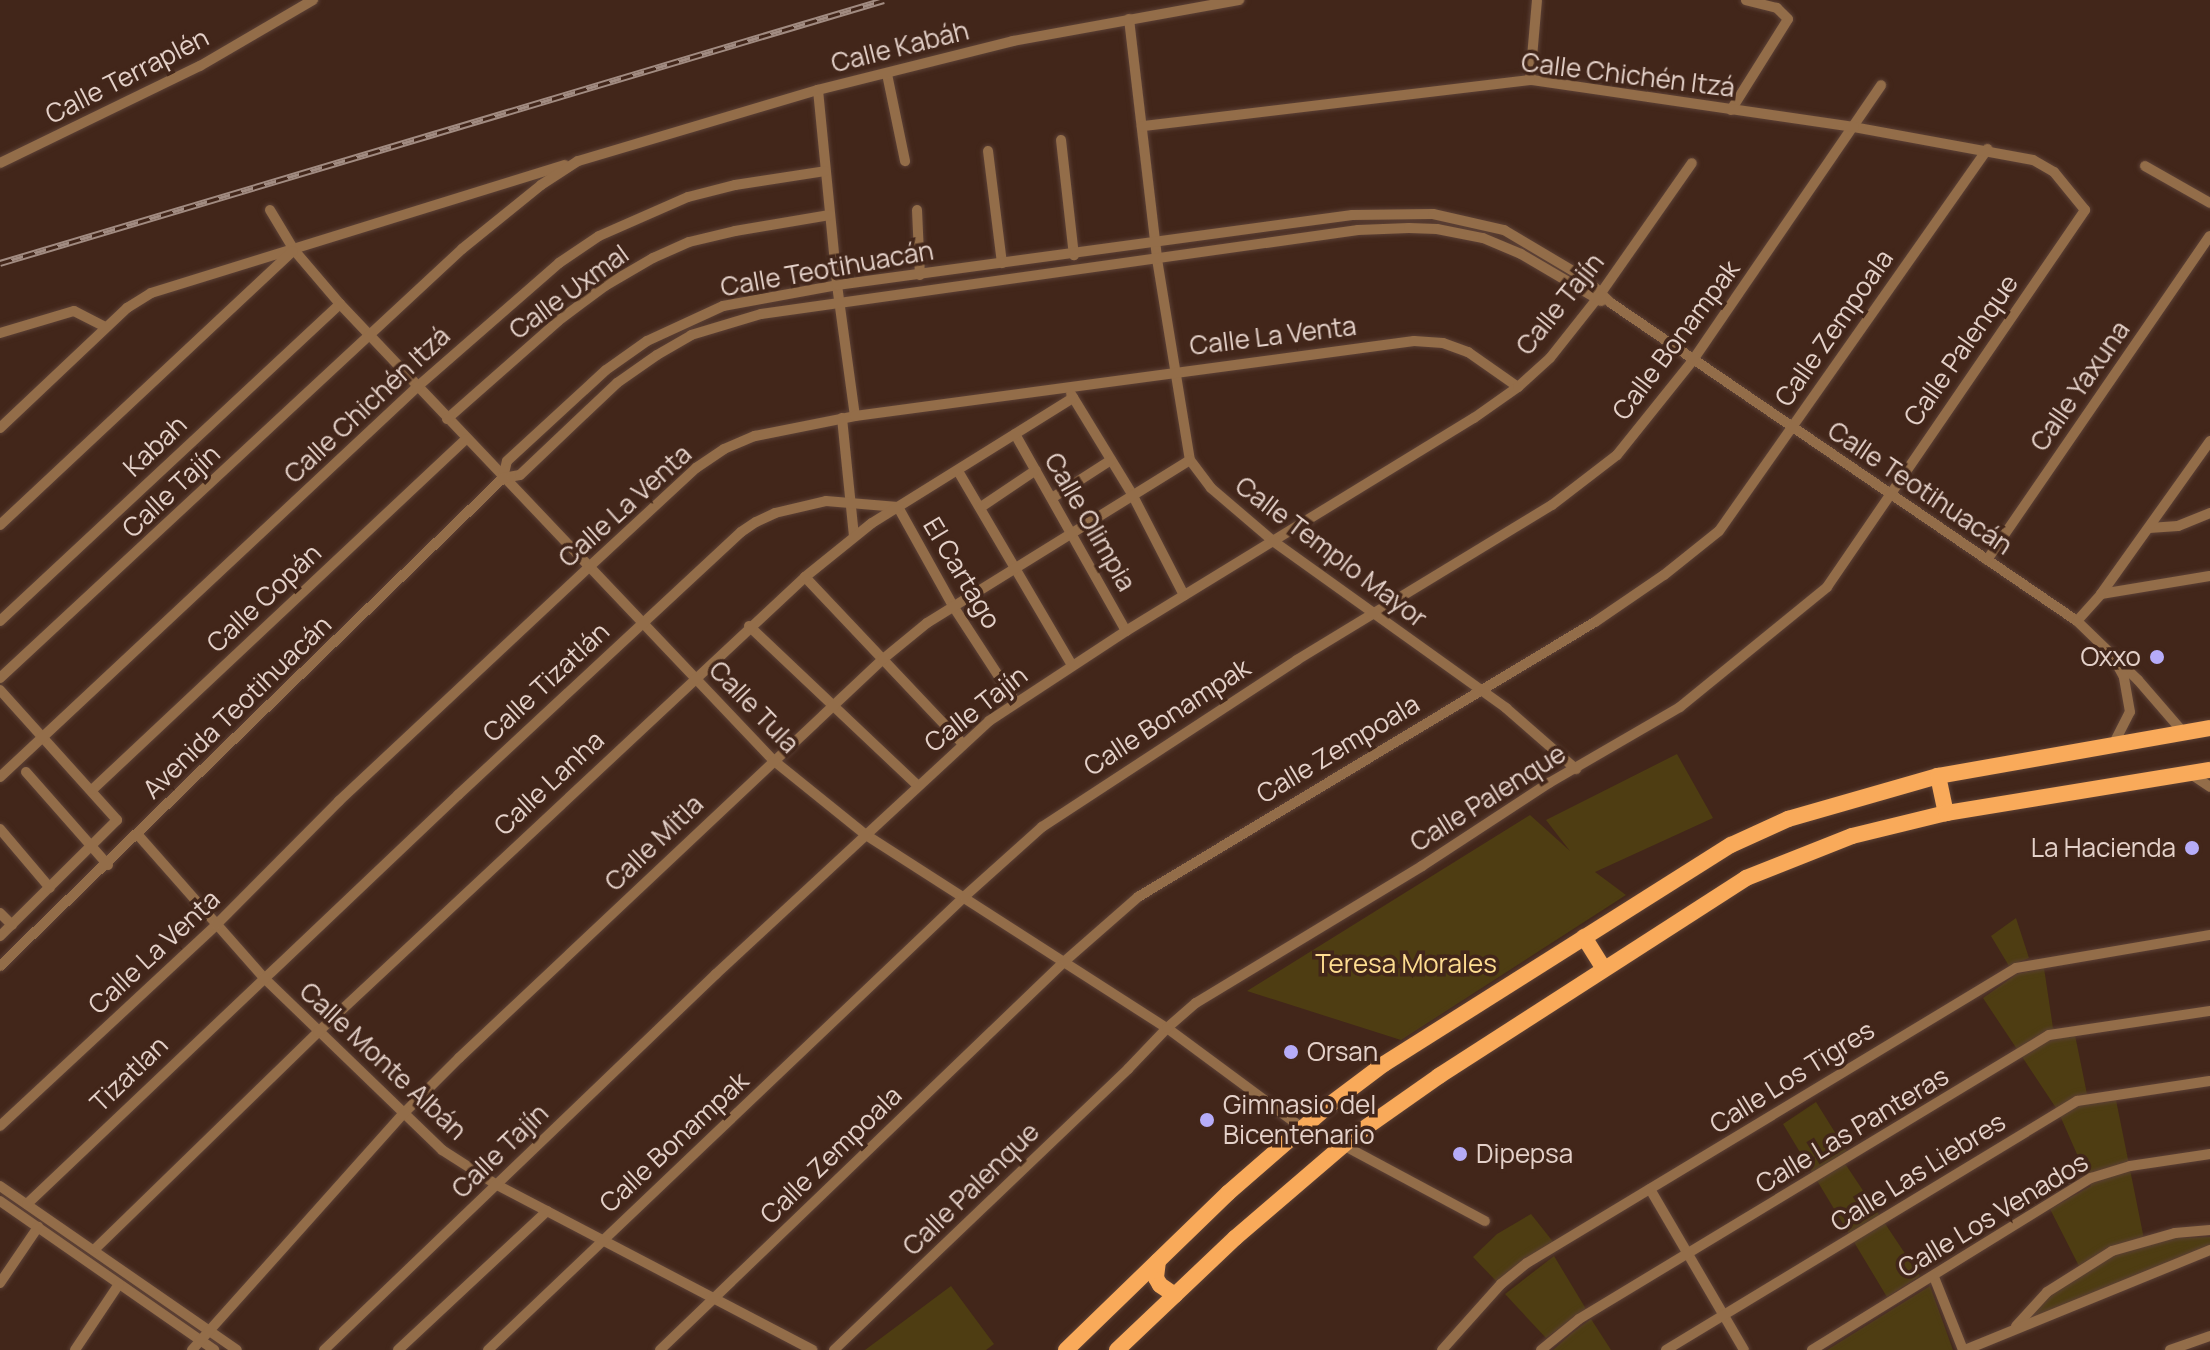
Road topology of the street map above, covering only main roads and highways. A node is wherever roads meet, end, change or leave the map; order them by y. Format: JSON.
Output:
{"nodes":[{"id":1,"x":2210,"y":728,"type":"edge"},
{"id":2,"x":2210,"y":770,"type":"edge"},
{"id":3,"x":1938,"y":776,"type":"junction"},
{"id":4,"x":1946,"y":813,"type":"junction"},
{"id":5,"x":1584,"y":937,"type":"junction"},
{"id":6,"x":1603,"y":968,"type":"junction"},
{"id":7,"x":1158,"y":1261,"type":"junction"},
{"id":8,"x":1175,"y":1295,"type":"junction"},
{"id":9,"x":1066,"y":1350,"type":"edge"},
{"id":10,"x":1117,"y":1350,"type":"edge"}],
"edges":[{"from":1,"to":3,"type":"main road"},
{"from":2,"to":4,"type":"main road"},
{"from":3,"to":4,"type":"main road"},
{"from":3,"to":5,"type":"main road"},
{"from":4,"to":6,"type":"main road"},
{"from":5,"to":6,"type":"main road"},
{"from":5,"to":7,"type":"main road"},
{"from":6,"to":8,"type":"main road"},
{"from":7,"to":8,"type":"main road"},
{"from":7,"to":9,"type":"main road"},
{"from":8,"to":10,"type":"main road"}]}
